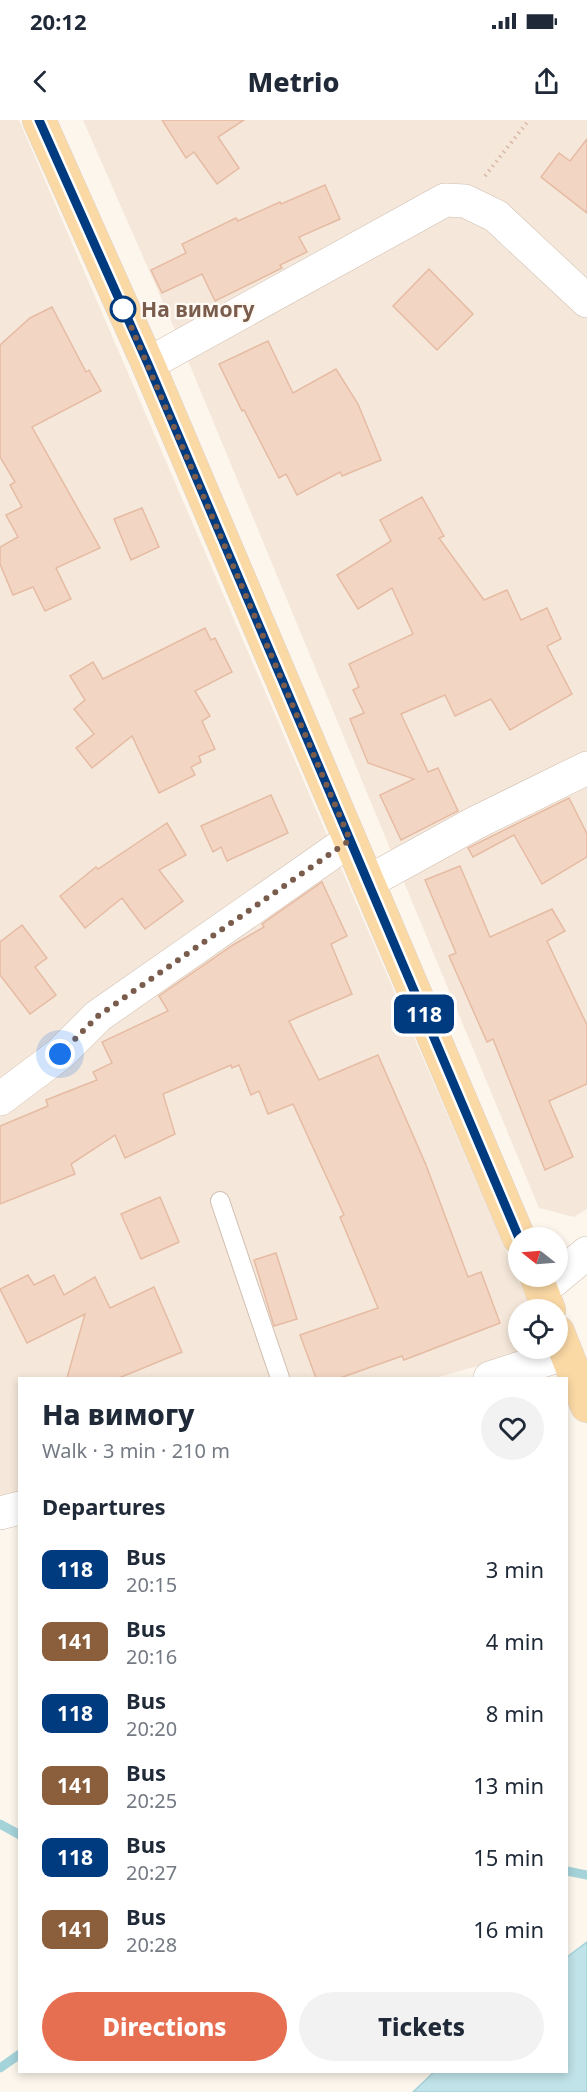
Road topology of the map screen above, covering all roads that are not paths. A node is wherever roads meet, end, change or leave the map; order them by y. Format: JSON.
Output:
{"nodes":[{"id":1,"x":39,"y":120,"type":"edge"},
{"id":2,"x":587,"y":301,"type":"edge"},
{"id":3,"x":148,"y":364,"type":"junction"},
{"id":4,"x":587,"y":768,"type":"edge"},
{"id":5,"x":350,"y":840,"type":"junction"},
{"id":6,"x":368,"y":882,"type":"junction"},
{"id":7,"x":0,"y":1099,"type":"edge"},
{"id":8,"x":220,"y":1201,"type":"dead end"},
{"id":9,"x":514,"y":1227,"type":"edge"},
{"id":10,"x":587,"y":1253,"type":"edge"},
{"id":11,"x":542,"y":1292,"type":"edge"},
{"id":12,"x":568,"y":1358,"type":"edge"},
{"id":13,"x":529,"y":1359,"type":"edge"},
{"id":14,"x":280,"y":1377,"type":"edge"},
{"id":15,"x":492,"y":1377,"type":"edge"},
{"id":16,"x":587,"y":1406,"type":"edge"},
{"id":17,"x":18,"y":1508,"type":"edge"},
{"id":18,"x":0,"y":1513,"type":"edge"}],
"edges":[{"from":1,"to":3,"type":"main road"},
{"from":2,"to":3,"type":"street"},
{"from":3,"to":5,"type":"main road"},
{"from":4,"to":6,"type":"street"},
{"from":5,"to":6,"type":"main road"},
{"from":5,"to":7,"type":"street"},
{"from":6,"to":9,"type":"main road"},
{"from":8,"to":14,"type":"lane"},
{"from":10,"to":11,"type":"street"},
{"from":12,"to":16,"type":"main road"},
{"from":13,"to":15,"type":"street"},
{"from":17,"to":18,"type":"street"}]}
